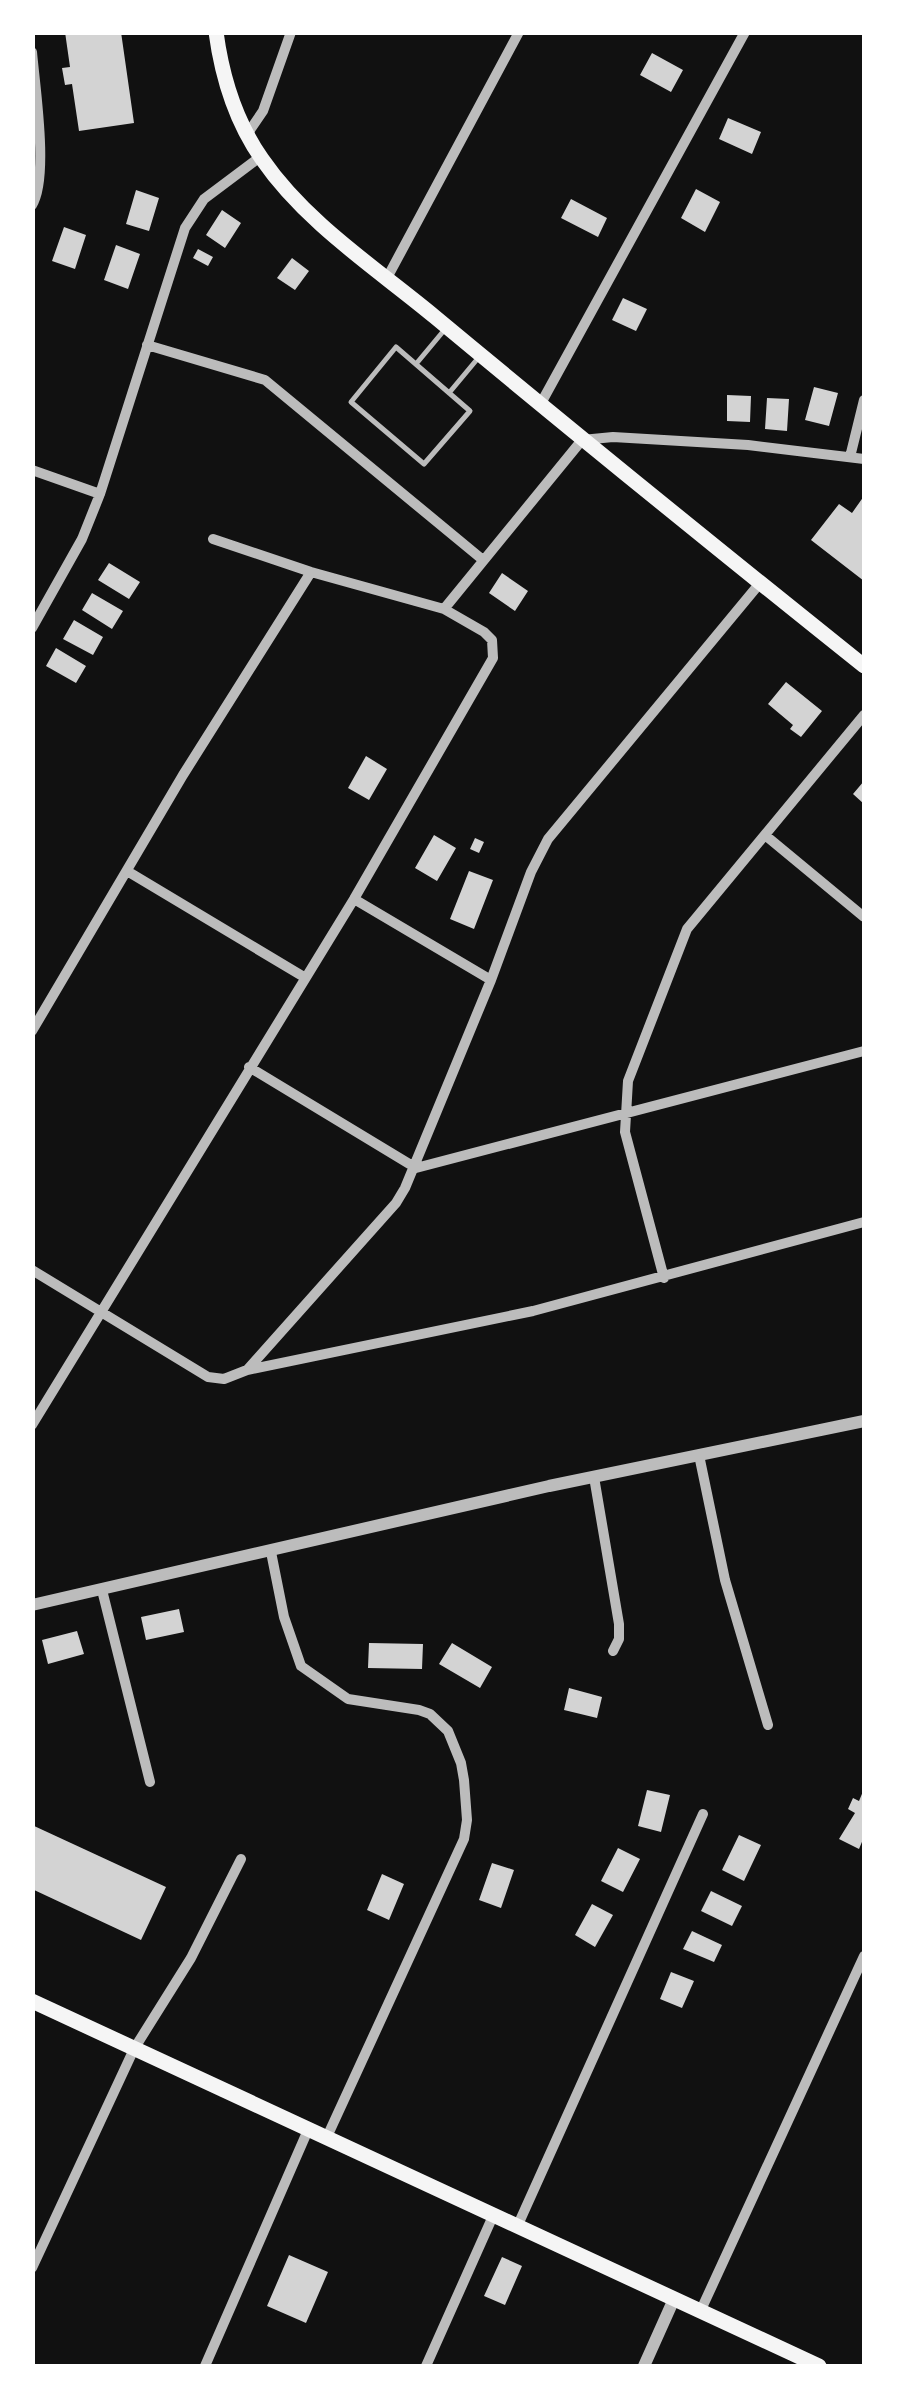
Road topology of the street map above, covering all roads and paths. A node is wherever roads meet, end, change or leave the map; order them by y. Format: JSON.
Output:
{"nodes":[{"id":1,"x":216,"y":32,"type":"edge"},
{"id":2,"x":291,"y":32,"type":"edge"},
{"id":3,"x":518,"y":32,"type":"edge"},
{"id":4,"x":745,"y":32,"type":"edge"},
{"id":5,"x":32,"y":52,"type":"edge"},
{"id":6,"x":248,"y":133,"type":"junction"},
{"id":7,"x":260,"y":157,"type":"junction"},
{"id":8,"x":34,"y":200,"type":"edge"},
{"id":9,"x":386,"y":278,"type":"junction"},
{"id":10,"x":447,"y":327,"type":"junction"},
{"id":11,"x":147,"y":345,"type":"junction"},
{"id":12,"x":480,"y":356,"type":"junction"},
{"id":13,"x":416,"y":364,"type":"junction"},
{"id":14,"x":450,"y":394,"type":"junction"},
{"id":15,"x":864,"y":400,"type":"edge"},
{"id":16,"x":540,"y":406,"type":"junction"},
{"id":17,"x":582,"y":440,"type":"junction"},
{"id":18,"x":850,"y":457,"type":"junction"},
{"id":19,"x":864,"y":460,"type":"edge"},
{"id":20,"x":32,"y":470,"type":"edge"},
{"id":21,"x":100,"y":494,"type":"junction"},
{"id":22,"x":213,"y":540,"type":"dead end"},
{"id":23,"x":483,"y":560,"type":"junction"},
{"id":24,"x":311,"y":572,"type":"junction"},
{"id":25,"x":760,"y":583,"type":"junction"},
{"id":26,"x":444,"y":609,"type":"junction"},
{"id":27,"x":32,"y":628,"type":"edge"},
{"id":28,"x":864,"y":666,"type":"edge"},
{"id":29,"x":864,"y":715,"type":"edge"},
{"id":30,"x":765,"y":835,"type":"junction"},
{"id":31,"x":127,"y":871,"type":"junction"},
{"id":32,"x":354,"y":899,"type":"junction"},
{"id":33,"x":864,"y":917,"type":"edge"},
{"id":34,"x":304,"y":977,"type":"junction"},
{"id":35,"x":492,"y":980,"type":"junction"},
{"id":36,"x":32,"y":1031,"type":"edge"},
{"id":37,"x":864,"y":1051,"type":"edge"},
{"id":38,"x":249,"y":1066,"type":"junction"},
{"id":39,"x":625,"y":1113,"type":"junction"},
{"id":40,"x":416,"y":1168,"type":"junction"},
{"id":41,"x":864,"y":1222,"type":"edge"},
{"id":42,"x":32,"y":1270,"type":"edge"},
{"id":43,"x":664,"y":1278,"type":"junction"},
{"id":44,"x":102,"y":1312,"type":"junction"},
{"id":45,"x":247,"y":1370,"type":"junction"},
{"id":46,"x":864,"y":1420,"type":"edge"},
{"id":47,"x":32,"y":1425,"type":"edge"},
{"id":48,"x":699,"y":1455,"type":"junction"},
{"id":49,"x":594,"y":1477,"type":"junction"},
{"id":50,"x":271,"y":1552,"type":"junction"},
{"id":51,"x":102,"y":1590,"type":"junction"},
{"id":52,"x":32,"y":1605,"type":"edge"},
{"id":53,"x":613,"y":1651,"type":"dead end"},
{"id":54,"x":768,"y":1725,"type":"dead end"},
{"id":55,"x":150,"y":1782,"type":"dead end"},
{"id":56,"x":703,"y":1814,"type":"dead end"},
{"id":57,"x":241,"y":1859,"type":"dead end"},
{"id":58,"x":864,"y":1956,"type":"edge"},
{"id":59,"x":32,"y":2001,"type":"edge"},
{"id":60,"x":134,"y":2048,"type":"junction"},
{"id":61,"x":308,"y":2130,"type":"junction"},
{"id":62,"x":326,"y":2139,"type":"junction"},
{"id":63,"x":492,"y":2216,"type":"junction"},
{"id":64,"x":517,"y":2226,"type":"junction"},
{"id":65,"x":32,"y":2268,"type":"edge"},
{"id":66,"x":674,"y":2300,"type":"junction"},
{"id":67,"x":700,"y":2312,"type":"junction"},
{"id":68,"x":205,"y":2366,"type":"edge"},
{"id":69,"x":426,"y":2366,"type":"edge"},
{"id":70,"x":644,"y":2366,"type":"edge"},
{"id":71,"x":819,"y":2366,"type":"edge"}],
"edges":[{"from":1,"to":6,"type":"main road"},
{"from":2,"to":6,"type":"street"},
{"from":3,"to":9,"type":"street"},
{"from":4,"to":16,"type":"street"},
{"from":5,"to":8,"type":"street"},
{"from":6,"to":7,"type":"main road"},
{"from":7,"to":9,"type":"main road"},
{"from":7,"to":11,"type":"street"},
{"from":9,"to":10,"type":"main road"},
{"from":10,"to":12,"type":"main road"},
{"from":10,"to":13,"type":"lane"},
{"from":11,"to":21,"type":"street"},
{"from":11,"to":23,"type":"street"},
{"from":12,"to":14,"type":"lane"},
{"from":12,"to":16,"type":"main road"},
{"from":13,"to":14,"type":"lane"},
{"from":13,"to":14,"type":"lane"},
{"from":15,"to":18,"type":"street"},
{"from":16,"to":17,"type":"main road"},
{"from":17,"to":18,"type":"street"},
{"from":17,"to":23,"type":"street"},
{"from":17,"to":25,"type":"main road"},
{"from":18,"to":19,"type":"street"},
{"from":20,"to":21,"type":"street"},
{"from":21,"to":27,"type":"street"},
{"from":22,"to":24,"type":"street"},
{"from":23,"to":26,"type":"street"},
{"from":24,"to":26,"type":"street"},
{"from":24,"to":31,"type":"street"},
{"from":25,"to":28,"type":"main road"},
{"from":25,"to":35,"type":"street"},
{"from":26,"to":32,"type":"street"},
{"from":29,"to":30,"type":"street"},
{"from":30,"to":33,"type":"street"},
{"from":30,"to":39,"type":"street"},
{"from":31,"to":34,"type":"street"},
{"from":31,"to":36,"type":"street"},
{"from":32,"to":34,"type":"street"},
{"from":32,"to":35,"type":"street"},
{"from":34,"to":38,"type":"street"},
{"from":35,"to":40,"type":"street"},
{"from":37,"to":39,"type":"street"},
{"from":38,"to":40,"type":"street"},
{"from":38,"to":44,"type":"street"},
{"from":39,"to":40,"type":"street"},
{"from":39,"to":43,"type":"street"},
{"from":40,"to":45,"type":"street"},
{"from":41,"to":43,"type":"street"},
{"from":42,"to":44,"type":"street"},
{"from":43,"to":45,"type":"street"},
{"from":44,"to":45,"type":"street"},
{"from":44,"to":47,"type":"street"},
{"from":46,"to":48,"type":"street"},
{"from":48,"to":49,"type":"street"},
{"from":48,"to":54,"type":"street"},
{"from":49,"to":50,"type":"street"},
{"from":49,"to":53,"type":"street"},
{"from":50,"to":51,"type":"street"},
{"from":50,"to":62,"type":"street"},
{"from":51,"to":52,"type":"street"},
{"from":51,"to":55,"type":"street"},
{"from":56,"to":64,"type":"street"},
{"from":57,"to":60,"type":"street"},
{"from":58,"to":67,"type":"street"},
{"from":59,"to":60,"type":"main road"},
{"from":60,"to":61,"type":"main road"},
{"from":60,"to":65,"type":"street"},
{"from":61,"to":62,"type":"main road"},
{"from":61,"to":68,"type":"street"},
{"from":62,"to":63,"type":"main road"},
{"from":63,"to":64,"type":"main road"},
{"from":63,"to":69,"type":"street"},
{"from":64,"to":66,"type":"main road"},
{"from":66,"to":67,"type":"main road"},
{"from":66,"to":70,"type":"street"},
{"from":67,"to":71,"type":"main road"}]}
